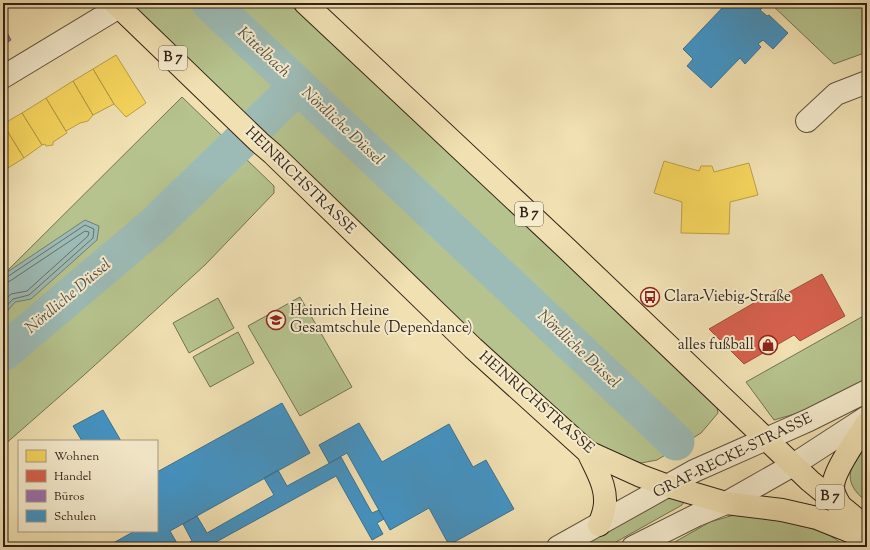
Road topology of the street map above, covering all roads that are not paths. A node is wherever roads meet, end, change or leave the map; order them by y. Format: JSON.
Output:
{"nodes":[{"id":1,"x":305,"y":3,"type":"edge"},
{"id":2,"x":117,"y":5,"type":"edge"},
{"id":3,"x":3,"y":77,"type":"edge"},
{"id":4,"x":867,"y":82,"type":"edge"},
{"id":5,"x":807,"y":121,"type":"dead end"},
{"id":6,"x":867,"y":391,"type":"edge"},
{"id":7,"x":867,"y":417,"type":"edge"},
{"id":8,"x":867,"y":423,"type":"edge"},
{"id":9,"x":766,"y":440,"type":"junction"},
{"id":10,"x":588,"y":452,"type":"junction"},
{"id":11,"x":793,"y":465,"type":"junction"},
{"id":12,"x":668,"y":486,"type":"junction"},
{"id":13,"x":726,"y":503,"type":"junction"},
{"id":14,"x":840,"y":505,"type":"junction"},
{"id":15,"x":599,"y":525,"type":"junction"},
{"id":16,"x":867,"y":530,"type":"edge"},
{"id":17,"x":867,"y":538,"type":"edge"},
{"id":18,"x":558,"y":547,"type":"edge"},
{"id":19,"x":633,"y":547,"type":"edge"}],
"edges":[{"from":1,"to":9,"type":"main road","number":"B 7"},
{"from":2,"to":3,"type":"street"},
{"from":2,"to":10,"type":"main road","name":"HEINRICHSTRASSE","number":"B 7"},
{"from":4,"to":5,"type":"street"},
{"from":6,"to":9,"type":"street","name":"GRAF-RECKE-STRASSE"},
{"from":7,"to":11,"type":"street","name":"GRAF-RECKE-STRASSE"},
{"from":8,"to":14,"type":"main road"},
{"from":9,"to":11,"type":"main road","number":"B 7"},
{"from":9,"to":12,"type":"street","name":"GRAF-RECKE-STRASSE"},
{"from":10,"to":12,"type":"main road","name":"HEINRICHSTRASSE","number":"B 7"},
{"from":10,"to":15,"type":"main road","number":"B 7"},
{"from":11,"to":13,"type":"street","name":"GRAF-RECKE-STRASSE"},
{"from":11,"to":14,"type":"main road","number":"B 7"},
{"from":12,"to":13,"type":"main road","name":"HEINRICHSTRASSE","number":"B 7"},
{"from":12,"to":15,"type":"street","name":"GRAF-RECKE-STRASSE"},
{"from":13,"to":17,"type":"main road","name":"HEINRICHSTRASSE","number":"B 7"},
{"from":13,"to":19,"type":"street","name":"GRAF-RECKE-STRASSE"},
{"from":14,"to":16,"type":"main road","number":"B 7"},
{"from":15,"to":18,"type":"street","name":"GRAF-RECKE-STRASSE"}]}
